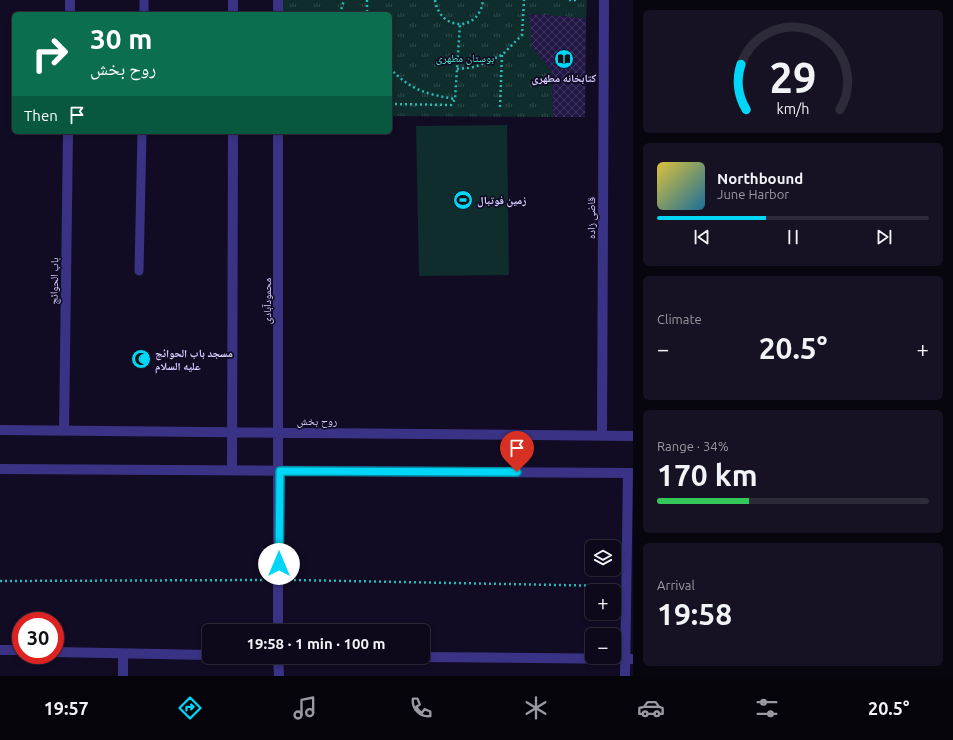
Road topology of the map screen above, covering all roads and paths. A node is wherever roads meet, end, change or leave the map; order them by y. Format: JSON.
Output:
{"nodes":[{"id":1,"x":70,"y":0,"type":"edge"},
{"id":2,"x":144,"y":0,"type":"edge"},
{"id":3,"x":233,"y":0,"type":"edge"},
{"id":4,"x":278,"y":0,"type":"edge"},
{"id":5,"x":344,"y":0,"type":"edge"},
{"id":6,"x":367,"y":0,"type":"edge"},
{"id":7,"x":435,"y":0,"type":"edge"},
{"id":8,"x":482,"y":0,"type":"edge"},
{"id":9,"x":524,"y":0,"type":"edge"},
{"id":10,"x":569,"y":0,"type":"edge"},
{"id":11,"x":578,"y":0,"type":"edge"},
{"id":12,"x":604,"y":0,"type":"edge"},
{"id":13,"x":70,"y":12,"type":"edge"},
{"id":14,"x":144,"y":12,"type":"edge"},
{"id":15,"x":233,"y":12,"type":"edge"},
{"id":16,"x":278,"y":12,"type":"edge"},
{"id":17,"x":341,"y":12,"type":"edge"},
{"id":18,"x":367,"y":12,"type":"edge"},
{"id":19,"x":460,"y":24,"type":"junction"},
{"id":20,"x":502,"y":55,"type":"junction"},
{"id":21,"x":457,"y":69,"type":"junction"},
{"id":22,"x":392,"y":70,"type":"edge"},
{"id":23,"x":455,"y":99,"type":"junction"},
{"id":24,"x":392,"y":104,"type":"edge"},
{"id":25,"x":500,"y":107,"type":"dead end"},
{"id":26,"x":68,"y":134,"type":"edge"},
{"id":27,"x":142,"y":134,"type":"edge"},
{"id":28,"x":233,"y":134,"type":"edge"},
{"id":29,"x":278,"y":134,"type":"edge"},
{"id":30,"x":139,"y":271,"type":"dead end"},
{"id":31,"x":0,"y":430,"type":"edge"},
{"id":32,"x":64,"y":431,"type":"junction"},
{"id":33,"x":232,"y":432,"type":"junction"},
{"id":34,"x":280,"y":433,"type":"junction"},
{"id":35,"x":602,"y":435,"type":"junction"},
{"id":36,"x":633,"y":436,"type":"edge"},
{"id":37,"x":0,"y":469,"type":"edge"},
{"id":38,"x":232,"y":470,"type":"junction"},
{"id":39,"x":280,"y":471,"type":"junction"},
{"id":40,"x":630,"y":473,"type":"edge"},
{"id":41,"x":279,"y":580,"type":"junction"},
{"id":42,"x":0,"y":581,"type":"edge"},
{"id":43,"x":626,"y":586,"type":"junction"},
{"id":44,"x":278,"y":624,"type":"edge"},
{"id":45,"x":0,"y":650,"type":"edge"},
{"id":46,"x":12,"y":650,"type":"edge"},
{"id":47,"x":64,"y":652,"type":"edge"},
{"id":48,"x":123,"y":654,"type":"junction"},
{"id":49,"x":202,"y":655,"type":"edge"},
{"id":50,"x":430,"y":657,"type":"edge"},
{"id":51,"x":629,"y":659,"type":"edge"},
{"id":52,"x":278,"y":664,"type":"edge"},
{"id":53,"x":123,"y":676,"type":"edge"},
{"id":54,"x":279,"y":676,"type":"edge"},
{"id":55,"x":625,"y":676,"type":"edge"}],
"edges":[{"from":1,"to":13,"type":"street"},
{"from":2,"to":14,"type":"lane"},
{"from":3,"to":15,"type":"street"},
{"from":4,"to":16,"type":"street"},
{"from":5,"to":17,"type":"path"},
{"from":6,"to":18,"type":"path"},
{"from":7,"to":19,"type":"path"},
{"from":8,"to":19,"type":"path"},
{"from":9,"to":20,"type":"path"},
{"from":10,"to":11,"type":"path"},
{"from":12,"to":35,"type":"street","name":"قاضی زاده"},
{"from":19,"to":21,"type":"path"},
{"from":20,"to":21,"type":"path"},
{"from":20,"to":25,"type":"path"},
{"from":21,"to":23,"type":"path"},
{"from":22,"to":23,"type":"path"},
{"from":23,"to":24,"type":"path"},
{"from":26,"to":32,"type":"street","name":"باب الحوائج"},
{"from":27,"to":30,"type":"lane"},
{"from":28,"to":33,"type":"street"},
{"from":29,"to":34,"type":"street","name":"محمودآبادی"},
{"from":31,"to":32,"type":"street","name":"روح بخش"},
{"from":32,"to":33,"type":"street","name":"روح بخش"},
{"from":33,"to":34,"type":"street","name":"روح بخش"},
{"from":33,"to":38,"type":"street"},
{"from":34,"to":35,"type":"street","name":"روح بخش"},
{"from":34,"to":39,"type":"street","name":"محمودآبادی"},
{"from":35,"to":36,"type":"street","name":"روح بخش"},
{"from":37,"to":38,"type":"street"},
{"from":38,"to":39,"type":"street"},
{"from":39,"to":40,"type":"street"},
{"from":39,"to":41,"type":"street","name":"محمودآبادی"},
{"from":40,"to":43,"type":"street"},
{"from":41,"to":42,"type":"path"},
{"from":41,"to":43,"type":"path"},
{"from":41,"to":44,"type":"street","name":"محمودآبادی"},
{"from":43,"to":51,"type":"street"},
{"from":45,"to":46,"type":"street"},
{"from":47,"to":48,"type":"street"},
{"from":48,"to":49,"type":"street"},
{"from":48,"to":53,"type":"street"},
{"from":50,"to":51,"type":"street"},
{"from":51,"to":55,"type":"street"},
{"from":52,"to":54,"type":"street"}]}
